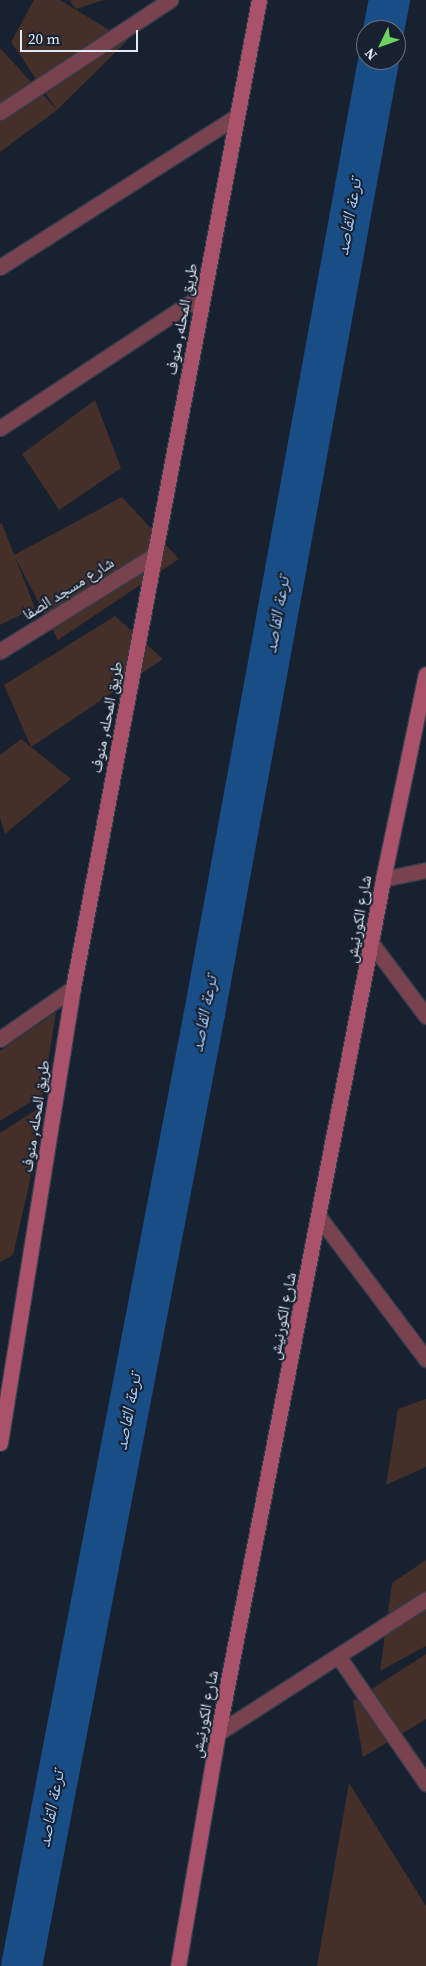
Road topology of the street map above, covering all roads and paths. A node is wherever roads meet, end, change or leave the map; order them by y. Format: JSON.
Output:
{"nodes":[{"id":1,"x":170,"y":0,"type":"edge"},
{"id":2,"x":259,"y":0,"type":"edge"},
{"id":3,"x":0,"y":112,"type":"edge"},
{"id":4,"x":237,"y":116,"type":"junction"},
{"id":5,"x":0,"y":267,"type":"edge"},
{"id":6,"x":204,"y":294,"type":"junction"},
{"id":7,"x":0,"y":428,"type":"edge"},
{"id":8,"x":155,"y":555,"type":"junction"},
{"id":9,"x":0,"y":651,"type":"edge"},
{"id":10,"x":426,"y":674,"type":"edge"},
{"id":11,"x":426,"y":870,"type":"edge"},
{"id":12,"x":383,"y":880,"type":"junction"},
{"id":13,"x":372,"y":944,"type":"junction"},
{"id":14,"x":73,"y":988,"type":"junction"},
{"id":15,"x":426,"y":1016,"type":"edge"},
{"id":16,"x":0,"y":1039,"type":"edge"},
{"id":17,"x":319,"y":1217,"type":"junction"},
{"id":18,"x":426,"y":1359,"type":"edge"},
{"id":19,"x":0,"y":1443,"type":"edge"},
{"id":20,"x":426,"y":1599,"type":"edge"},
{"id":21,"x":338,"y":1656,"type":"junction"},
{"id":22,"x":218,"y":1733,"type":"junction"},
{"id":23,"x":426,"y":1782,"type":"edge"},
{"id":24,"x":178,"y":1966,"type":"edge"}],
"edges":[{"from":1,"to":3,"type":"street"},
{"from":2,"to":4,"type":"main road","name":"طريق المحله, منوف"},
{"from":4,"to":5,"type":"street"},
{"from":4,"to":6,"type":"main road","name":"طريق المحله, منوف"},
{"from":6,"to":7,"type":"street"},
{"from":6,"to":8,"type":"main road","name":"طريق المحله, منوف"},
{"from":8,"to":9,"type":"street","name":"شارع مسجد الصفا"},
{"from":8,"to":14,"type":"main road","name":"طريق المحله, منوف"},
{"from":10,"to":12,"type":"main road","name":"شارع الكورنيش"},
{"from":11,"to":12,"type":"street"},
{"from":12,"to":13,"type":"main road","name":"شارع الكورنيش"},
{"from":13,"to":15,"type":"street"},
{"from":13,"to":17,"type":"main road","name":"شارع الكورنيش"},
{"from":14,"to":16,"type":"street"},
{"from":14,"to":19,"type":"main road","name":"طريق المحله, منوف"},
{"from":17,"to":18,"type":"street"},
{"from":17,"to":22,"type":"main road","name":"شارع الكورنيش"},
{"from":20,"to":21,"type":"street"},
{"from":21,"to":22,"type":"street"},
{"from":21,"to":23,"type":"street"},
{"from":22,"to":24,"type":"main road","name":"شارع الكورنيش"}]}
